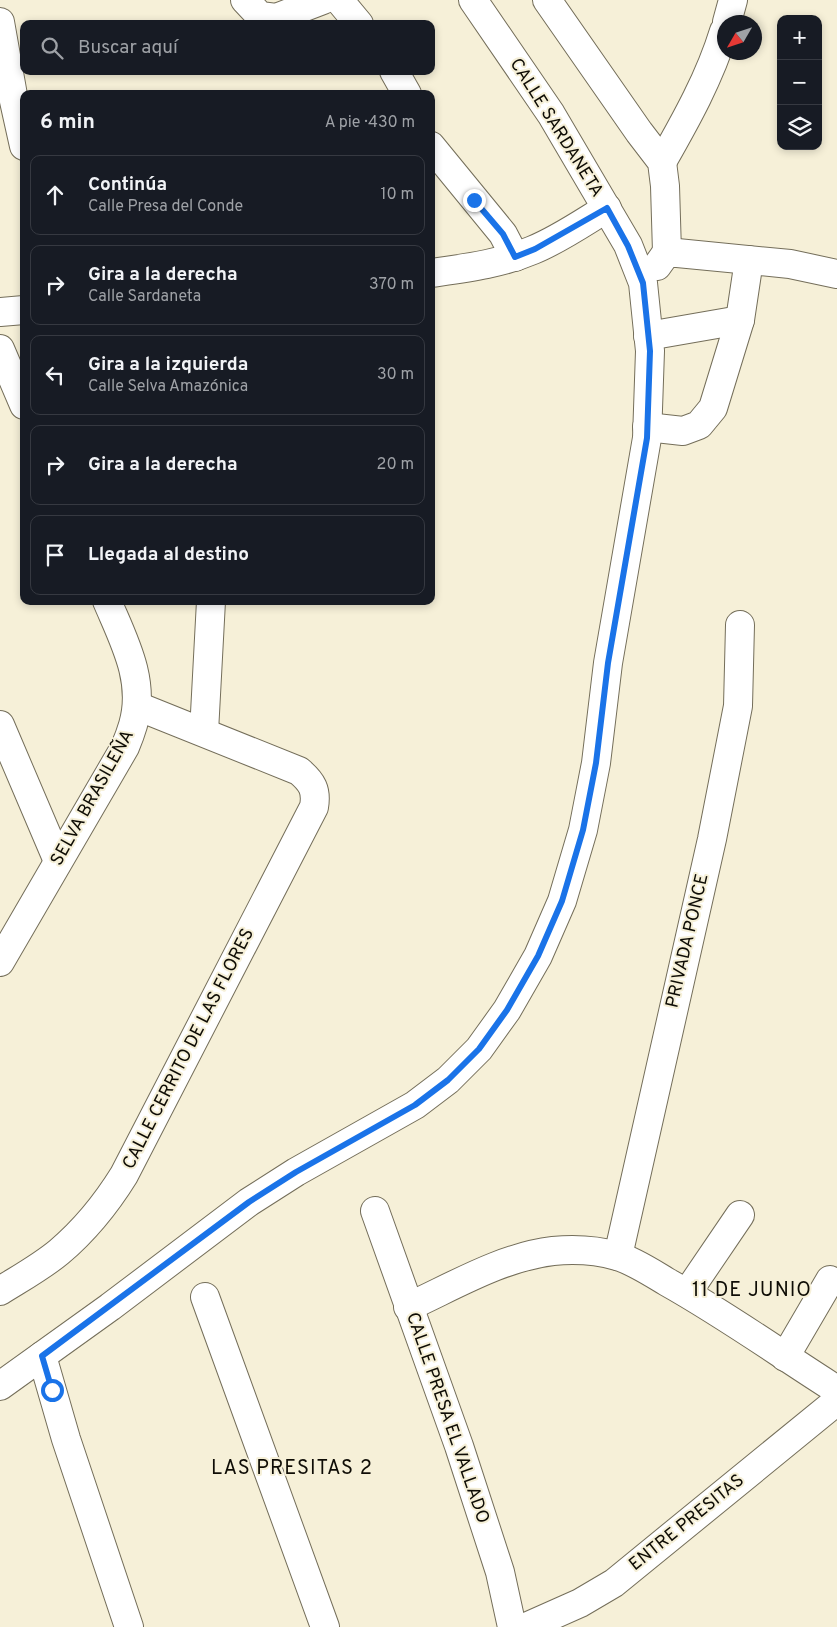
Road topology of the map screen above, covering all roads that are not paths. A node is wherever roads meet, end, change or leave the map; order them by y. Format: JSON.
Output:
{"nodes":[{"id":1,"x":245,"y":0,"type":"edge"},
{"id":2,"x":322,"y":0,"type":"edge"},
{"id":3,"x":339,"y":0,"type":"edge"},
{"id":4,"x":473,"y":0,"type":"edge"},
{"id":5,"x":547,"y":0,"type":"edge"},
{"id":6,"x":733,"y":0,"type":"edge"},
{"id":7,"x":729,"y":15,"type":"edge"},
{"id":8,"x":356,"y":20,"type":"edge"},
{"id":9,"x":0,"y":22,"type":"edge"},
{"id":10,"x":717,"y":49,"type":"edge"},
{"id":11,"x":396,"y":75,"type":"edge"},
{"id":12,"x":405,"y":90,"type":"edge"},
{"id":13,"x":20,"y":128,"type":"edge"},
{"id":14,"x":435,"y":151,"type":"edge"},
{"id":15,"x":662,"y":162,"type":"junction"},
{"id":16,"x":607,"y":208,"type":"junction"},
{"id":17,"x":667,"y":252,"type":"junction"},
{"id":18,"x":525,"y":253,"type":"junction"},
{"id":19,"x":749,"y":260,"type":"junction"},
{"id":20,"x":435,"y":272,"type":"edge"},
{"id":21,"x":837,"y":274,"type":"edge"},
{"id":22,"x":643,"y":283,"type":"junction"},
{"id":23,"x":20,"y":310,"type":"edge"},
{"id":24,"x":0,"y":312,"type":"edge"},
{"id":25,"x":740,"y":320,"type":"junction"},
{"id":26,"x":648,"y":336,"type":"junction"},
{"id":27,"x":0,"y":349,"type":"edge"},
{"id":28,"x":20,"y":396,"type":"edge"},
{"id":29,"x":648,"y":427,"type":"junction"},
{"id":30,"x":109,"y":605,"type":"edge"},
{"id":31,"x":211,"y":605,"type":"edge"},
{"id":32,"x":740,"y":624,"type":"dead end"},
{"id":33,"x":137,"y":706,"type":"junction"},
{"id":34,"x":0,"y":725,"type":"edge"},
{"id":35,"x":204,"y":732,"type":"junction"},
{"id":36,"x":299,"y":772,"type":"joint"},
{"id":37,"x":58,"y":861,"type":"junction"},
{"id":38,"x":0,"y":962,"type":"edge"},
{"id":39,"x":375,"y":1211,"type":"dead end"},
{"id":40,"x":740,"y":1216,"type":"dead end"},
{"id":41,"x":618,"y":1256,"type":"junction"},
{"id":42,"x":830,"y":1280,"type":"dead end"},
{"id":43,"x":0,"y":1291,"type":"edge"},
{"id":44,"x":687,"y":1293,"type":"junction"},
{"id":45,"x":205,"y":1297,"type":"dead end"},
{"id":46,"x":408,"y":1307,"type":"junction"},
{"id":47,"x":42,"y":1356,"type":"junction"},
{"id":48,"x":785,"y":1357,"type":"junction"},
{"id":49,"x":0,"y":1386,"type":"edge"},
{"id":50,"x":837,"y":1390,"type":"edge"},
{"id":51,"x":837,"y":1401,"type":"edge"},
{"id":52,"x":129,"y":1627,"type":"edge"},
{"id":53,"x":325,"y":1627,"type":"edge"},
{"id":54,"x":512,"y":1627,"type":"edge"},
{"id":55,"x":526,"y":1627,"type":"edge"}],
"edges":[{"from":1,"to":2,"type":"street"},
{"from":3,"to":8,"type":"street"},
{"from":4,"to":16,"type":"street","name":"CALLE SARDANETA"},
{"from":5,"to":15,"type":"street"},
{"from":6,"to":7,"type":"street"},
{"from":9,"to":13,"type":"street"},
{"from":10,"to":15,"type":"street"},
{"from":11,"to":12,"type":"street"},
{"from":14,"to":18,"type":"street"},
{"from":15,"to":17,"type":"street"},
{"from":16,"to":18,"type":"street"},
{"from":16,"to":22,"type":"street","name":"CALLE SARDANETA"},
{"from":17,"to":19,"type":"street"},
{"from":17,"to":22,"type":"street"},
{"from":18,"to":20,"type":"street"},
{"from":19,"to":21,"type":"street"},
{"from":19,"to":25,"type":"street"},
{"from":22,"to":26,"type":"street","name":"CALLE SARDANETA"},
{"from":23,"to":24,"type":"street"},
{"from":25,"to":26,"type":"street"},
{"from":25,"to":29,"type":"street"},
{"from":26,"to":29,"type":"street","name":"CALLE SARDANETA"},
{"from":27,"to":28,"type":"street"},
{"from":29,"to":47,"type":"street","name":"CALLE SARDANETA"},
{"from":30,"to":33,"type":"street"},
{"from":31,"to":35,"type":"street"},
{"from":32,"to":41,"type":"street","name":"PRIVADA PONCE"},
{"from":33,"to":35,"type":"street","name":"SELVA BRASILEÑA"},
{"from":33,"to":37,"type":"street","name":"SELVA BRASILEÑA"},
{"from":34,"to":37,"type":"street"},
{"from":35,"to":36,"type":"street","name":"SELVA BRASILEÑA"},
{"from":36,"to":43,"type":"street","name":"CALLE CERRITO DE LAS FLORES"},
{"from":37,"to":38,"type":"street","name":"SELVA BRASILEÑA"},
{"from":39,"to":46,"type":"street","name":"CALLE PRESA EL VALLADO"},
{"from":40,"to":44,"type":"street"},
{"from":41,"to":44,"type":"street"},
{"from":41,"to":46,"type":"street"},
{"from":42,"to":48,"type":"street"},
{"from":44,"to":48,"type":"street"},
{"from":45,"to":53,"type":"street"},
{"from":46,"to":54,"type":"street","name":"CALLE PRESA EL VALLADO"},
{"from":47,"to":49,"type":"street","name":"CALLE SARDANETA"},
{"from":47,"to":52,"type":"street"},
{"from":48,"to":50,"type":"street"},
{"from":51,"to":55,"type":"street","name":"ENTRE PRESITAS"}]}
